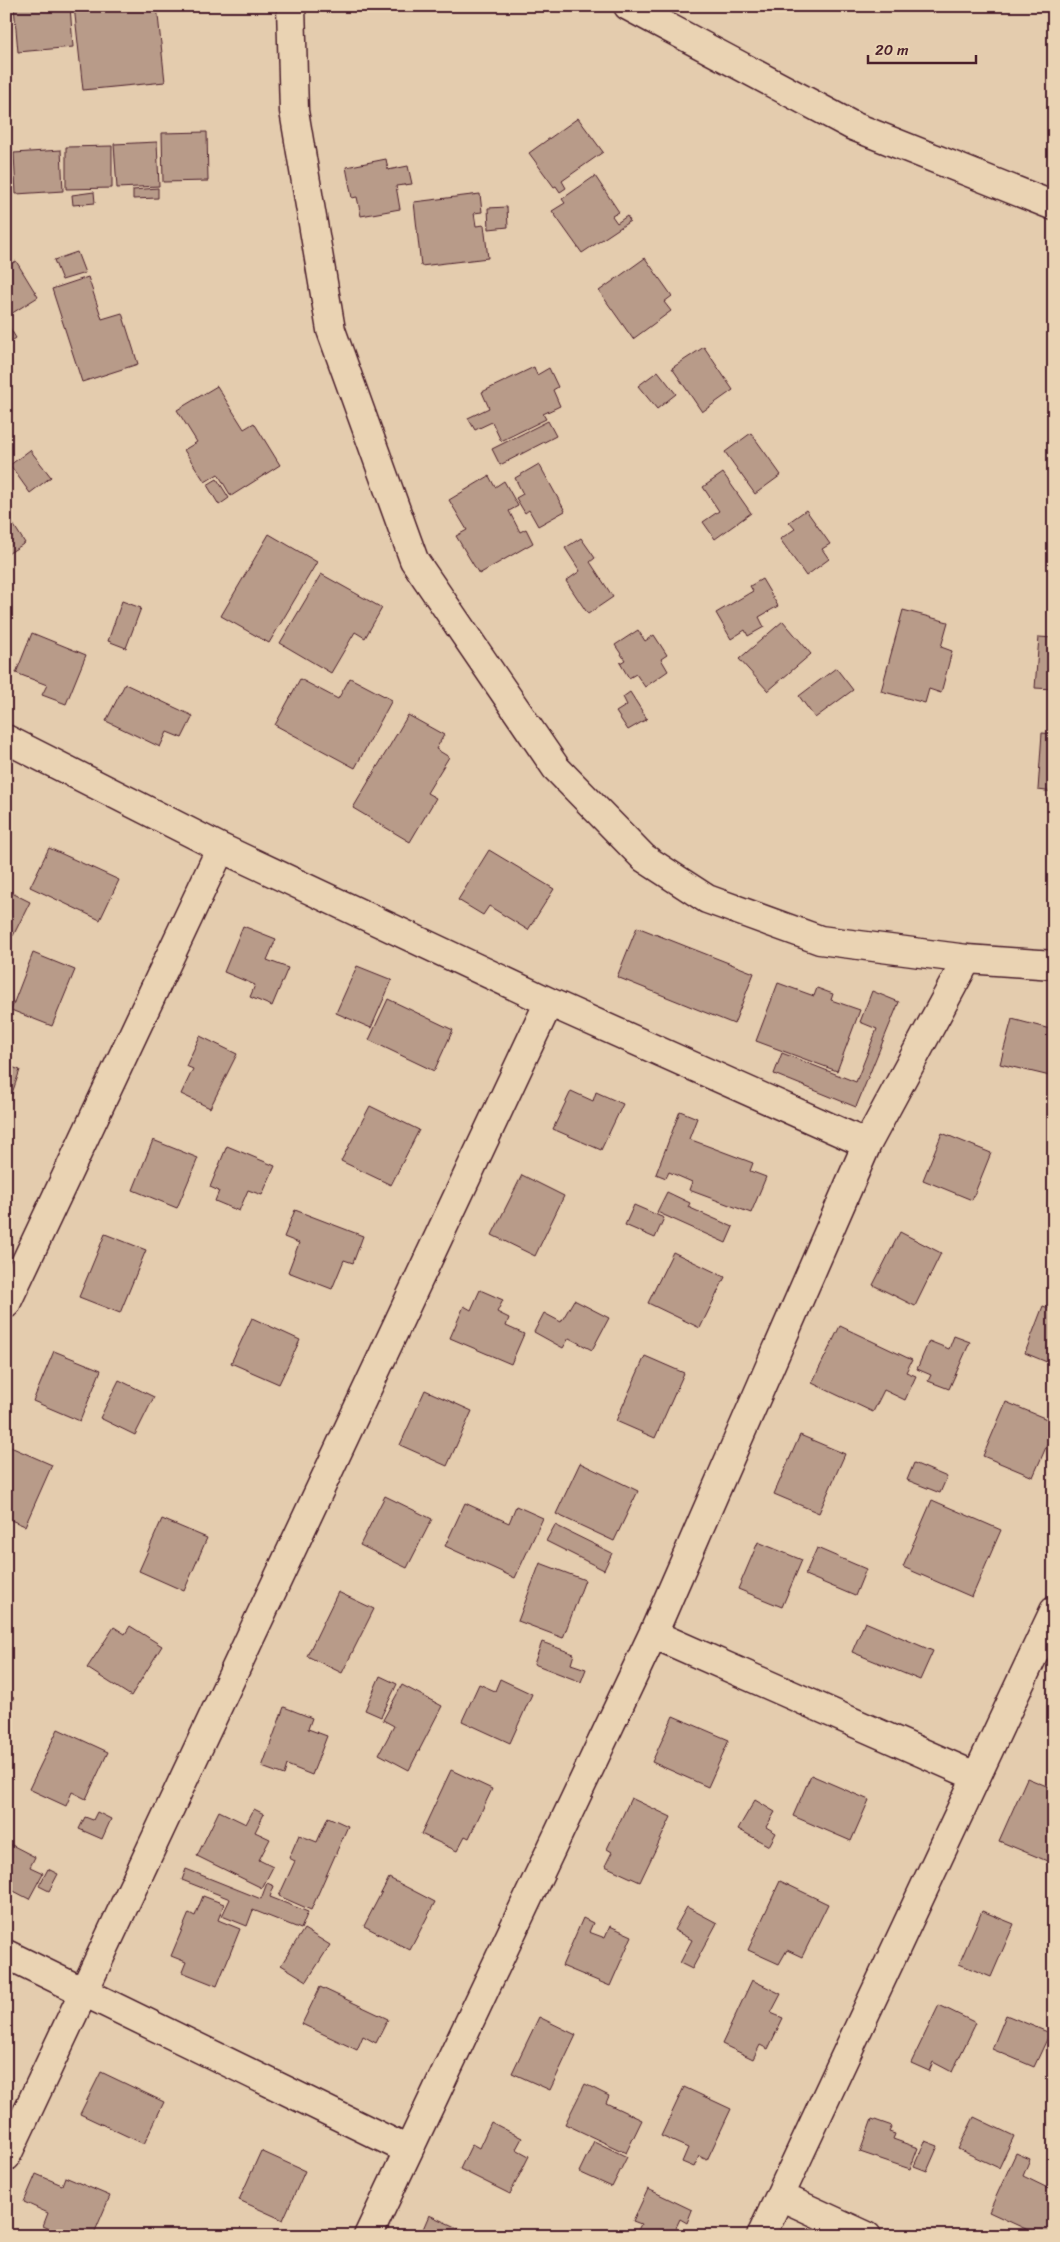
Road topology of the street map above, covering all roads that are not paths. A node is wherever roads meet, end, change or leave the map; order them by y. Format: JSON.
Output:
{"nodes":[{"id":1,"x":291,"y":6,"type":"edge"},
{"id":2,"x":628,"y":6,"type":"edge"},
{"id":3,"x":1054,"y":206,"type":"edge"},
{"id":4,"x":6,"y":739,"type":"edge"},
{"id":5,"x":222,"y":848,"type":"junction"},
{"id":6,"x":967,"y":959,"type":"junction"},
{"id":7,"x":1054,"y":965,"type":"edge"},
{"id":8,"x":549,"y":1002,"type":"junction"},
{"id":9,"x":867,"y":1144,"type":"junction"},
{"id":10,"x":6,"y":1304,"type":"edge"},
{"id":11,"x":1054,"y":1611,"type":"edge"},
{"id":12,"x":653,"y":1634,"type":"junction"},
{"id":13,"x":975,"y":1776,"type":"junction"},
{"id":14,"x":6,"y":1954,"type":"edge"},
{"id":15,"x":83,"y":1991,"type":"junction"},
{"id":16,"x":408,"y":2150,"type":"junction"},
{"id":17,"x":6,"y":2157,"type":"edge"},
{"id":18,"x":780,"y":2196,"type":"junction"},
{"id":19,"x":368,"y":2236,"type":"edge"},
{"id":20,"x":761,"y":2236,"type":"edge"},
{"id":21,"x":867,"y":2236,"type":"edge"}],
"edges":[{"from":1,"to":6,"type":"street"},
{"from":2,"to":3,"type":"street"},
{"from":4,"to":5,"type":"street"},
{"from":5,"to":8,"type":"street"},
{"from":5,"to":10,"type":"street"},
{"from":6,"to":7,"type":"street"},
{"from":6,"to":9,"type":"street"},
{"from":8,"to":9,"type":"street"},
{"from":8,"to":15,"type":"street"},
{"from":9,"to":12,"type":"street"},
{"from":11,"to":13,"type":"street"},
{"from":12,"to":13,"type":"street"},
{"from":12,"to":16,"type":"street"},
{"from":13,"to":18,"type":"street"},
{"from":14,"to":15,"type":"street"},
{"from":15,"to":16,"type":"street"},
{"from":15,"to":17,"type":"street"},
{"from":16,"to":19,"type":"street"},
{"from":18,"to":20,"type":"street"},
{"from":18,"to":21,"type":"street"}]}
